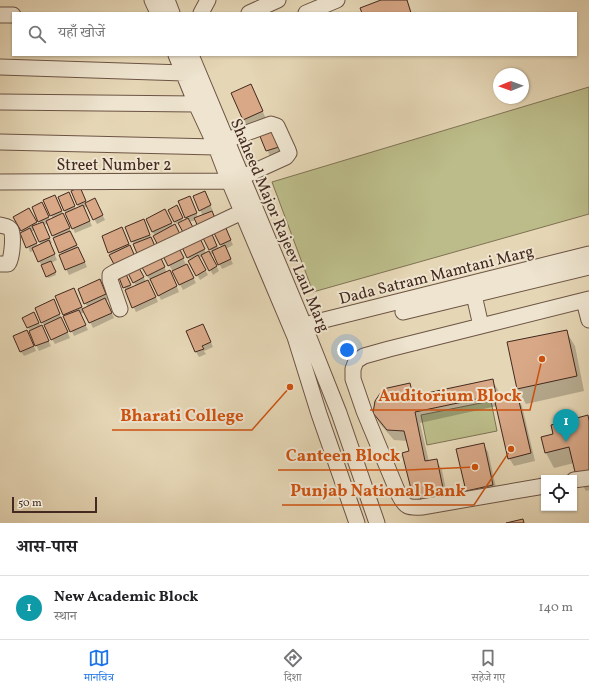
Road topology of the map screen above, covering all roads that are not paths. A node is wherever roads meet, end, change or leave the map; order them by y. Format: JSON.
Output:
{"nodes":[{"id":1,"x":152,"y":0,"type":"edge"},
{"id":2,"x":167,"y":0,"type":"edge"},
{"id":3,"x":208,"y":0,"type":"edge"},
{"id":4,"x":278,"y":0,"type":"edge"},
{"id":5,"x":337,"y":0,"type":"edge"},
{"id":6,"x":158,"y":12,"type":"edge"},
{"id":7,"x":172,"y":12,"type":"edge"},
{"id":8,"x":202,"y":12,"type":"edge"},
{"id":9,"x":251,"y":12,"type":"edge"},
{"id":10,"x":308,"y":12,"type":"edge"},
{"id":11,"x":0,"y":15,"type":"edge"},
{"id":12,"x":12,"y":15,"type":"edge"},
{"id":13,"x":176,"y":56,"type":"edge"},
{"id":14,"x":196,"y":57,"type":"edge"},
{"id":15,"x":0,"y":67,"type":"edge"},
{"id":16,"x":184,"y":73,"type":"junction"},
{"id":17,"x":0,"y":102,"type":"edge"},
{"id":18,"x":196,"y":104,"type":"junction"},
{"id":19,"x":0,"y":142,"type":"edge"},
{"id":20,"x":221,"y":144,"type":"junction"},
{"id":21,"x":236,"y":179,"type":"junction"},
{"id":22,"x":0,"y":182,"type":"edge"},
{"id":23,"x":242,"y":212,"type":"junction"},
{"id":24,"x":0,"y":225,"type":"edge"},
{"id":25,"x":589,"y":254,"type":"edge"},
{"id":26,"x":0,"y":264,"type":"edge"},
{"id":27,"x":589,"y":268,"type":"edge"},
{"id":28,"x":474,"y":294,"type":"junction"},
{"id":29,"x":587,"y":300,"type":"edge"},
{"id":30,"x":120,"y":309,"type":"dead end"},
{"id":31,"x":589,"y":320,"type":"edge"},
{"id":32,"x":481,"y":326,"type":"junction"},
{"id":33,"x":299,"y":331,"type":"junction"},
{"id":34,"x":589,"y":478,"type":"edge"},
{"id":35,"x":577,"y":480,"type":"edge"},
{"id":36,"x":541,"y":487,"type":"edge"},
{"id":37,"x":357,"y":523,"type":"edge"},
{"id":38,"x":377,"y":523,"type":"edge"}],
"edges":[{"from":1,"to":6,"type":"street"},
{"from":2,"to":7,"type":"street"},
{"from":3,"to":8,"type":"street"},
{"from":4,"to":9,"type":"street"},
{"from":5,"to":10,"type":"street"},
{"from":11,"to":12,"type":"street"},
{"from":13,"to":16,"type":"street","name":"Shaheed Major Rajeev Laul Marg"},
{"from":14,"to":20,"type":"street","name":"Shaheed Major Rajeev Laul Marg"},
{"from":15,"to":16,"type":"street"},
{"from":16,"to":18,"type":"street","name":"Shaheed Major Rajeev Laul Marg"},
{"from":17,"to":18,"type":"street"},
{"from":18,"to":20,"type":"street","name":"Shaheed Major Rajeev Laul Marg"},
{"from":19,"to":20,"type":"street"},
{"from":20,"to":21,"type":"street","name":"Shaheed Major Rajeev Laul Marg"},
{"from":20,"to":21,"type":"street"},
{"from":21,"to":22,"type":"street","name":"Street Number 2"},
{"from":21,"to":23,"type":"street","name":"Shaheed Major Rajeev Laul Marg"},
{"from":21,"to":33,"type":"street","name":"Shaheed Major Rajeev Laul Marg"},
{"from":23,"to":30,"type":"street"},
{"from":23,"to":33,"type":"street","name":"Shaheed Major Rajeev Laul Marg"},
{"from":24,"to":26,"type":"street"},
{"from":25,"to":33,"type":"street","name":"Dada Satram Mamtani Marg"},
{"from":27,"to":28,"type":"street","name":"Dada Satram Mamtani Marg"},
{"from":28,"to":32,"type":"street"},
{"from":28,"to":33,"type":"street","name":"Dada Satram Mamtani Marg"},
{"from":29,"to":31,"type":"street"},
{"from":29,"to":32,"type":"street"},
{"from":32,"to":36,"type":"street"},
{"from":33,"to":37,"type":"street","name":"Shaheed Major Rajeev Laul Marg"},
{"from":33,"to":38,"type":"street","name":"Shaheed Major Rajeev Laul Marg"},
{"from":34,"to":35,"type":"street"}]}
